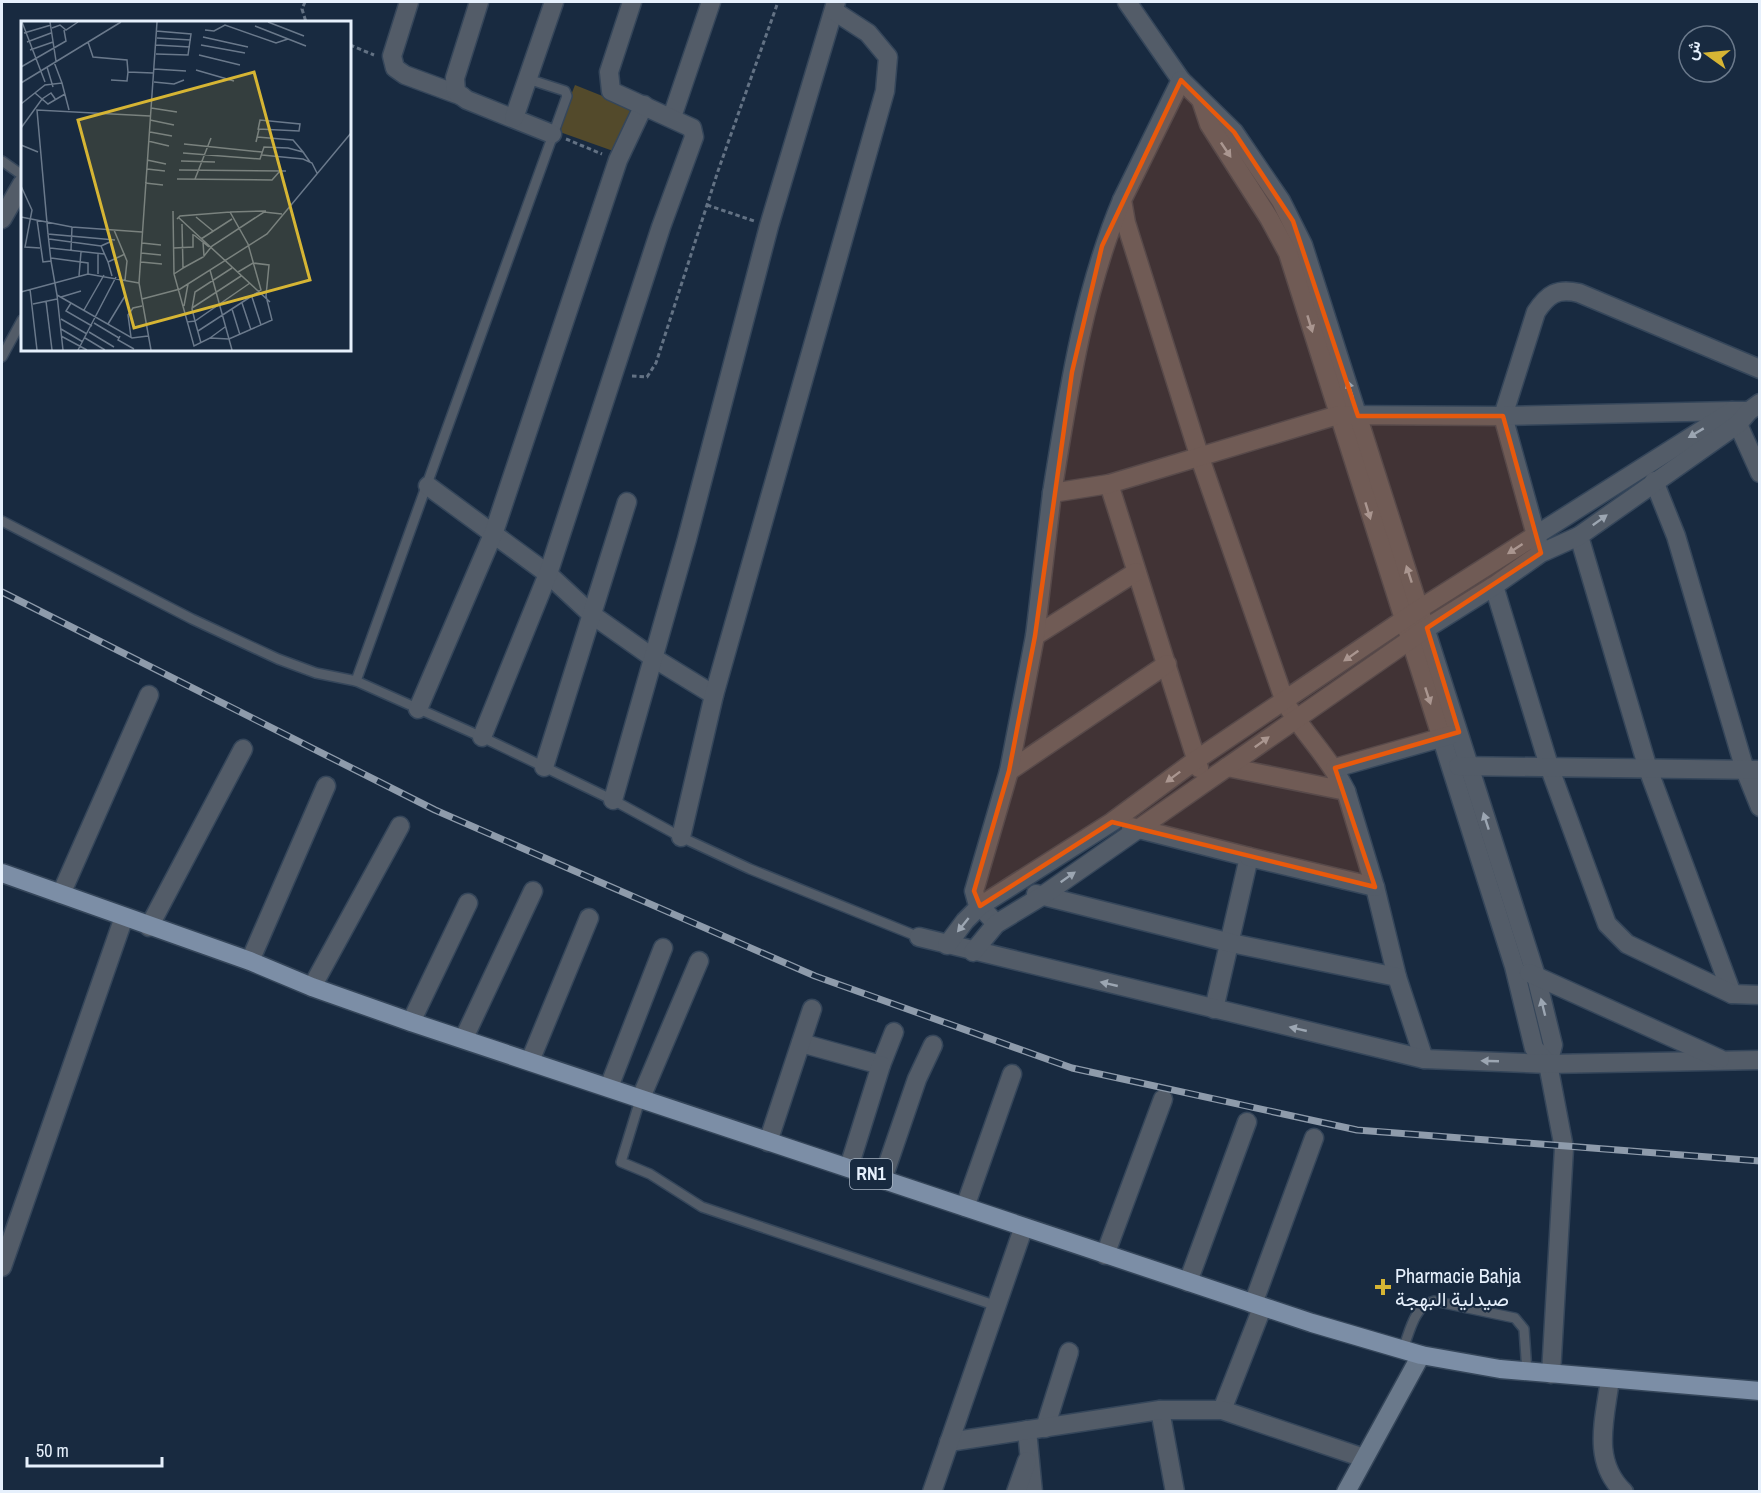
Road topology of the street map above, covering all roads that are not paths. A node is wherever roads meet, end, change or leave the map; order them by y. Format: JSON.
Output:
{"nodes":[{"id":1,"x":409,"y":2,"type":"edge"},
{"id":2,"x":479,"y":2,"type":"edge"},
{"id":3,"x":554,"y":2,"type":"edge"},
{"id":4,"x":632,"y":2,"type":"edge"},
{"id":5,"x":711,"y":2,"type":"edge"},
{"id":6,"x":1127,"y":2,"type":"edge"},
{"id":7,"x":835,"y":6,"type":"edge"},
{"id":8,"x":528,"y":79,"type":"junction"},
{"id":9,"x":1181,"y":80,"type":"junction"},
{"id":10,"x":462,"y":96,"type":"junction"},
{"id":11,"x":1200,"y":98,"type":"junction"},
{"id":12,"x":644,"y":105,"type":"junction"},
{"id":13,"x":672,"y":117,"type":"junction"},
{"id":14,"x":514,"y":118,"type":"junction"},
{"id":15,"x":552,"y":134,"type":"junction"},
{"id":16,"x":2,"y":161,"type":"edge"},
{"id":17,"x":21,"y":174,"type":"edge"},
{"id":18,"x":21,"y":186,"type":"edge"},
{"id":19,"x":1122,"y":200,"type":"junction"},
{"id":20,"x":2,"y":219,"type":"edge"},
{"id":21,"x":21,"y":322,"type":"edge"},
{"id":22,"x":2,"y":357,"type":"edge"},
{"id":23,"x":1760,"y":369,"type":"edge"},
{"id":24,"x":1745,"y":412,"type":"edge"},
{"id":25,"x":1338,"y":415,"type":"junction"},
{"id":26,"x":1358,"y":416,"type":"junction"},
{"id":27,"x":1503,"y":416,"type":"junction"},
{"id":28,"x":1200,"y":458,"type":"junction"},
{"id":29,"x":1760,"y":473,"type":"edge"},
{"id":30,"x":1654,"y":481,"type":"junction"},
{"id":31,"x":1109,"y":484,"type":"junction"},
{"id":32,"x":428,"y":486,"type":"junction"},
{"id":33,"x":1052,"y":493,"type":"junction"},
{"id":34,"x":627,"y":502,"type":"dead end"},
{"id":35,"x":2,"y":521,"type":"edge"},
{"id":36,"x":494,"y":532,"type":"junction"},
{"id":37,"x":1536,"y":535,"type":"junction"},
{"id":38,"x":1579,"y":536,"type":"junction"},
{"id":39,"x":1541,"y":553,"type":"junction"},
{"id":40,"x":1136,"y":572,"type":"junction"},
{"id":41,"x":548,"y":574,"type":"junction"},
{"id":42,"x":1494,"y":586,"type":"junction"},
{"id":43,"x":1420,"y":608,"type":"junction"},
{"id":44,"x":591,"y":614,"type":"junction"},
{"id":45,"x":1403,"y":620,"type":"junction"},
{"id":46,"x":1427,"y":628,"type":"junction"},
{"id":47,"x":1035,"y":636,"type":"junction"},
{"id":48,"x":1410,"y":641,"type":"junction"},
{"id":49,"x":652,"y":657,"type":"junction"},
{"id":50,"x":1167,"y":664,"type":"junction"},
{"id":51,"x":356,"y":681,"type":"junction"},
{"id":52,"x":149,"y":695,"type":"dead end"},
{"id":53,"x":714,"y":695,"type":"junction"},
{"id":54,"x":1285,"y":702,"type":"junction"},
{"id":55,"x":418,"y":709,"type":"junction"},
{"id":56,"x":1294,"y":718,"type":"junction"},
{"id":57,"x":1459,"y":732,"type":"junction"},
{"id":58,"x":482,"y":737,"type":"junction"},
{"id":59,"x":1441,"y":738,"type":"junction"},
{"id":60,"x":243,"y":748,"type":"dead end"},
{"id":61,"x":1196,"y":760,"type":"junction"},
{"id":62,"x":544,"y":766,"type":"junction"},
{"id":63,"x":1450,"y":766,"type":"junction"},
{"id":64,"x":1468,"y":766,"type":"junction"},
{"id":65,"x":1227,"y":767,"type":"junction"},
{"id":66,"x":1335,"y":768,"type":"junction"},
{"id":67,"x":1550,"y":769,"type":"junction"},
{"id":68,"x":1648,"y":769,"type":"junction"},
{"id":69,"x":1752,"y":770,"type":"edge"},
{"id":70,"x":1009,"y":771,"type":"junction"},
{"id":71,"x":1204,"y":781,"type":"junction"},
{"id":72,"x":326,"y":786,"type":"dead end"},
{"id":73,"x":1346,"y":790,"type":"junction"},
{"id":74,"x":613,"y":800,"type":"junction"},
{"id":75,"x":1760,"y":807,"type":"edge"},
{"id":76,"x":1112,"y":822,"type":"junction"},
{"id":77,"x":400,"y":826,"type":"dead end"},
{"id":78,"x":1137,"y":829,"type":"junction"},
{"id":79,"x":681,"y":837,"type":"junction"},
{"id":80,"x":1249,"y":857,"type":"junction"},
{"id":81,"x":2,"y":873,"type":"edge"},
{"id":82,"x":1011,"y":887,"type":"junction"},
{"id":83,"x":1375,"y":887,"type":"junction"},
{"id":84,"x":533,"y":891,"type":"dead end"},
{"id":85,"x":61,"y":894,"type":"junction"},
{"id":86,"x":1042,"y":896,"type":"junction"},
{"id":87,"x":468,"y":903,"type":"dead end"},
{"id":88,"x":980,"y":906,"type":"junction"},
{"id":89,"x":124,"y":917,"type":"junction"},
{"id":90,"x":589,"y":918,"type":"dead end"},
{"id":91,"x":996,"y":924,"type":"junction"},
{"id":92,"x":149,"y":927,"type":"junction"},
{"id":93,"x":920,"y":937,"type":"joint"},
{"id":94,"x":1231,"y":943,"type":"junction"},
{"id":95,"x":947,"y":945,"type":"junction"},
{"id":96,"x":663,"y":948,"type":"dead end"},
{"id":97,"x":974,"y":952,"type":"junction"},
{"id":98,"x":250,"y":960,"type":"junction"},
{"id":99,"x":699,"y":961,"type":"dead end"},
{"id":100,"x":1514,"y":966,"type":"junction"},
{"id":101,"x":1397,"y":976,"type":"junction"},
{"id":102,"x":1536,"y":976,"type":"junction"},
{"id":103,"x":312,"y":987,"type":"junction"},
{"id":104,"x":1732,"y":994,"type":"junction"},
{"id":105,"x":1760,"y":994,"type":"edge"},
{"id":106,"x":812,"y":1009,"type":"dead end"},
{"id":107,"x":1214,"y":1009,"type":"junction"},
{"id":108,"x":411,"y":1022,"type":"junction"},
{"id":109,"x":894,"y":1032,"type":"dead end"},
{"id":110,"x":464,"y":1038,"type":"junction"},
{"id":111,"x":801,"y":1044,"type":"junction"},
{"id":112,"x":933,"y":1045,"type":"dead end"},
{"id":113,"x":1424,"y":1059,"type":"junction"},
{"id":114,"x":1760,"y":1060,"type":"edge"},
{"id":115,"x":530,"y":1061,"type":"junction"},
{"id":116,"x":1725,"y":1061,"type":"junction"},
{"id":117,"x":1548,"y":1064,"type":"junction"},
{"id":118,"x":881,"y":1065,"type":"junction"},
{"id":119,"x":1012,"y":1074,"type":"dead end"},
{"id":120,"x":609,"y":1087,"type":"junction"},
{"id":121,"x":1163,"y":1099,"type":"dead end"},
{"id":122,"x":640,"y":1100,"type":"junction"},
{"id":123,"x":1246,"y":1122,"type":"dead end"},
{"id":124,"x":1314,"y":1138,"type":"dead end"},
{"id":125,"x":768,"y":1142,"type":"junction"},
{"id":126,"x":849,"y":1167,"type":"junction"},
{"id":127,"x":883,"y":1178,"type":"junction"},
{"id":128,"x":965,"y":1207,"type":"junction"},
{"id":129,"x":1023,"y":1228,"type":"junction"},
{"id":130,"x":1105,"y":1255,"type":"junction"},
{"id":131,"x":2,"y":1267,"type":"edge"},
{"id":132,"x":1188,"y":1282,"type":"junction"},
{"id":133,"x":997,"y":1306,"type":"junction"},
{"id":134,"x":1258,"y":1306,"type":"junction"},
{"id":135,"x":1403,"y":1349,"type":"junction"},
{"id":136,"x":1069,"y":1352,"type":"dead end"},
{"id":137,"x":1421,"y":1355,"type":"junction"},
{"id":138,"x":1527,"y":1372,"type":"junction"},
{"id":139,"x":1551,"y":1374,"type":"junction"},
{"id":140,"x":1610,"y":1379,"type":"junction"},
{"id":141,"x":1760,"y":1391,"type":"edge"},
{"id":142,"x":1160,"y":1410,"type":"junction"},
{"id":143,"x":1222,"y":1410,"type":"junction"},
{"id":144,"x":1045,"y":1428,"type":"junction"},
{"id":145,"x":1027,"y":1430,"type":"junction"},
{"id":146,"x":949,"y":1442,"type":"junction"},
{"id":147,"x":1029,"y":1456,"type":"junction"},
{"id":148,"x":1364,"y":1458,"type":"junction"},
{"id":149,"x":932,"y":1491,"type":"edge"},
{"id":150,"x":1016,"y":1491,"type":"edge"},
{"id":151,"x":1033,"y":1491,"type":"edge"},
{"id":152,"x":1175,"y":1491,"type":"edge"},
{"id":153,"x":1346,"y":1491,"type":"edge"},
{"id":154,"x":1624,"y":1491,"type":"edge"}],
"edges":[{"from":1,"to":10,"type":"street"},
{"from":2,"to":10,"type":"street"},
{"from":3,"to":8,"type":"street"},
{"from":4,"to":12,"type":"street"},
{"from":5,"to":13,"type":"street"},
{"from":6,"to":9,"type":"street"},
{"from":7,"to":49,"type":"street"},
{"from":7,"to":53,"type":"street"},
{"from":8,"to":14,"type":"street"},
{"from":8,"to":15,"type":"lane"},
{"from":9,"to":11,"type":"street"},
{"from":9,"to":19,"type":"street"},
{"from":10,"to":14,"type":"street"},
{"from":11,"to":25,"type":"street","one_way":true},
{"from":26,"to":11,"type":"street","one_way":true},
{"from":12,"to":13,"type":"street"},
{"from":12,"to":36,"type":"street"},
{"from":13,"to":41,"type":"street"},
{"from":14,"to":15,"type":"street"},
{"from":15,"to":32,"type":"lane"},
{"from":16,"to":17,"type":"lane"},
{"from":18,"to":20,"type":"street"},
{"from":19,"to":28,"type":"street"},
{"from":19,"to":33,"type":"street"},
{"from":21,"to":22,"type":"lane"},
{"from":23,"to":27,"type":"street"},
{"from":24,"to":27,"type":"street"},
{"from":24,"to":29,"type":"street"},
{"from":24,"to":30,"type":"street"},
{"from":24,"to":37,"type":"street","one_way":true},
{"from":25,"to":26,"type":"street"},
{"from":25,"to":28,"type":"street"},
{"from":25,"to":45,"type":"street","one_way":true},
{"from":26,"to":27,"type":"street"},
{"from":43,"to":26,"type":"street","one_way":true},
{"from":27,"to":37,"type":"street"},
{"from":28,"to":31,"type":"street"},
{"from":28,"to":54,"type":"street"},
{"from":38,"to":30,"type":"street","one_way":true},
{"from":30,"to":69,"type":"street"},
{"from":31,"to":33,"type":"street"},
{"from":31,"to":40,"type":"street"},
{"from":32,"to":36,"type":"street"},
{"from":32,"to":51,"type":"lane"},
{"from":33,"to":47,"type":"street"},
{"from":34,"to":44,"type":"street"},
{"from":35,"to":51,"type":"lane"},
{"from":36,"to":41,"type":"street"},
{"from":36,"to":55,"type":"street"},
{"from":37,"to":39,"type":"street"},
{"from":37,"to":43,"type":"street","one_way":true},
{"from":38,"to":39,"type":"street"},
{"from":38,"to":68,"type":"street"},
{"from":39,"to":42,"type":"street"},
{"from":40,"to":47,"type":"street"},
{"from":40,"to":50,"type":"street"},
{"from":41,"to":44,"type":"street"},
{"from":41,"to":58,"type":"street"},
{"from":42,"to":46,"type":"street"},
{"from":42,"to":67,"type":"street"},
{"from":43,"to":45,"type":"street"},
{"from":43,"to":46,"type":"street"},
{"from":44,"to":49,"type":"street"},
{"from":44,"to":62,"type":"street"},
{"from":45,"to":48,"type":"street"},
{"from":45,"to":54,"type":"street","one_way":true},
{"from":46,"to":48,"type":"street"},
{"from":46,"to":57,"type":"street"},
{"from":47,"to":70,"type":"street"},
{"from":48,"to":56,"type":"street"},
{"from":48,"to":59,"type":"street","one_way":true},
{"from":49,"to":53,"type":"street"},
{"from":49,"to":74,"type":"street"},
{"from":50,"to":61,"type":"street"},
{"from":50,"to":70,"type":"street"},
{"from":51,"to":55,"type":"lane"},
{"from":52,"to":85,"type":"street"},
{"from":53,"to":79,"type":"street"},
{"from":54,"to":56,"type":"street"},
{"from":54,"to":61,"type":"street"},
{"from":55,"to":58,"type":"lane"},
{"from":65,"to":56,"type":"street","one_way":true},
{"from":56,"to":66,"type":"street"},
{"from":57,"to":59,"type":"street"},
{"from":57,"to":64,"type":"street"},
{"from":58,"to":62,"type":"lane"},
{"from":59,"to":63,"type":"street"},
{"from":59,"to":66,"type":"street"},
{"from":60,"to":92,"type":"street"},
{"from":61,"to":71,"type":"street"},
{"from":61,"to":76,"type":"street","one_way":true},
{"from":62,"to":74,"type":"lane"},
{"from":63,"to":64,"type":"street"},
{"from":63,"to":100,"type":"street"},
{"from":64,"to":67,"type":"street"},
{"from":102,"to":64,"type":"street","one_way":true},
{"from":65,"to":71,"type":"street"},
{"from":65,"to":73,"type":"street"},
{"from":66,"to":73,"type":"street"},
{"from":67,"to":68,"type":"street"},
{"from":67,"to":104,"type":"street"},
{"from":68,"to":69,"type":"street"},
{"from":68,"to":104,"type":"street"},
{"from":69,"to":75,"type":"street"},
{"from":70,"to":88,"type":"street"},
{"from":71,"to":78,"type":"street"},
{"from":72,"to":98,"type":"street"},
{"from":73,"to":83,"type":"street"},
{"from":74,"to":79,"type":"lane"},
{"from":76,"to":78,"type":"street"},
{"from":76,"to":82,"type":"street"},
{"from":77,"to":103,"type":"street"},
{"from":78,"to":80,"type":"street"},
{"from":86,"to":78,"type":"street","one_way":true},
{"from":79,"to":93,"type":"lane"},
{"from":80,"to":83,"type":"street"},
{"from":80,"to":94,"type":"street"},
{"from":81,"to":85,"type":"main road","number":"RN1"},
{"from":82,"to":86,"type":"street"},
{"from":82,"to":88,"type":"street"},
{"from":83,"to":101,"type":"street"},
{"from":84,"to":110,"type":"street"},
{"from":85,"to":89,"type":"main road","number":"RN1"},
{"from":86,"to":91,"type":"street"},
{"from":86,"to":94,"type":"street"},
{"from":87,"to":108,"type":"street"},
{"from":88,"to":91,"type":"street"},
{"from":88,"to":95,"type":"street","one_way":true},
{"from":89,"to":92,"type":"main road","number":"RN1"},
{"from":89,"to":131,"type":"street"},
{"from":90,"to":115,"type":"street"},
{"from":91,"to":97,"type":"street"},
{"from":92,"to":98,"type":"main road","number":"RN1"},
{"from":93,"to":95,"type":"street"},
{"from":94,"to":101,"type":"street"},
{"from":94,"to":107,"type":"street"},
{"from":95,"to":97,"type":"street"},
{"from":96,"to":120,"type":"street"},
{"from":107,"to":97,"type":"street","one_way":true},
{"from":98,"to":103,"type":"main road","number":"RN1"},
{"from":99,"to":122,"type":"street"},
{"from":100,"to":102,"type":"street"},
{"from":100,"to":117,"type":"street"},
{"from":101,"to":113,"type":"street"},
{"from":102,"to":116,"type":"street"},
{"from":117,"to":102,"type":"street","one_way":true},
{"from":103,"to":108,"type":"main road","number":"RN1"},
{"from":104,"to":105,"type":"street"},
{"from":106,"to":111,"type":"street"},
{"from":113,"to":107,"type":"street","one_way":true},
{"from":108,"to":110,"type":"main road","number":"RN1"},
{"from":109,"to":118,"type":"street"},
{"from":110,"to":115,"type":"main road","number":"RN1"},
{"from":111,"to":118,"type":"street"},
{"from":111,"to":125,"type":"street"},
{"from":112,"to":127,"type":"street"},
{"from":117,"to":113,"type":"street","one_way":true},
{"from":114,"to":116,"type":"street"},
{"from":115,"to":120,"type":"main road","number":"RN1"},
{"from":116,"to":117,"type":"street"},
{"from":117,"to":139,"type":"street"},
{"from":118,"to":126,"type":"street"},
{"from":119,"to":128,"type":"street"},
{"from":120,"to":122,"type":"main road","number":"RN1"},
{"from":121,"to":130,"type":"street"},
{"from":122,"to":125,"type":"main road","number":"RN1"},
{"from":122,"to":133,"type":"lane"},
{"from":123,"to":132,"type":"street"},
{"from":124,"to":134,"type":"street"},
{"from":125,"to":126,"type":"main road","number":"RN1"},
{"from":126,"to":127,"type":"main road","number":"RN1"},
{"from":127,"to":128,"type":"main road","number":"RN1"},
{"from":128,"to":129,"type":"main road","number":"RN1"},
{"from":129,"to":130,"type":"main road","number":"RN1"},
{"from":129,"to":133,"type":"street"},
{"from":130,"to":132,"type":"main road","number":"RN1"},
{"from":132,"to":134,"type":"main road","number":"RN1"},
{"from":133,"to":146,"type":"street"},
{"from":134,"to":135,"type":"main road","number":"RN1"},
{"from":134,"to":143,"type":"street"},
{"from":135,"to":137,"type":"main road","number":"RN1"},
{"from":135,"to":138,"type":"lane"},
{"from":136,"to":144,"type":"street"},
{"from":137,"to":138,"type":"main road","number":"RN1"},
{"from":137,"to":148,"type":"street"},
{"from":138,"to":139,"type":"main road","number":"RN1"},
{"from":139,"to":140,"type":"main road","number":"RN1"},
{"from":140,"to":141,"type":"main road","number":"RN1"},
{"from":140,"to":154,"type":"street"},
{"from":142,"to":143,"type":"street"},
{"from":142,"to":144,"type":"street"},
{"from":142,"to":152,"type":"street"},
{"from":143,"to":148,"type":"street"},
{"from":144,"to":145,"type":"street"},
{"from":145,"to":146,"type":"street"},
{"from":145,"to":147,"type":"street"},
{"from":146,"to":149,"type":"street"},
{"from":147,"to":150,"type":"street"},
{"from":147,"to":151,"type":"street"},
{"from":148,"to":153,"type":"street"}]}
